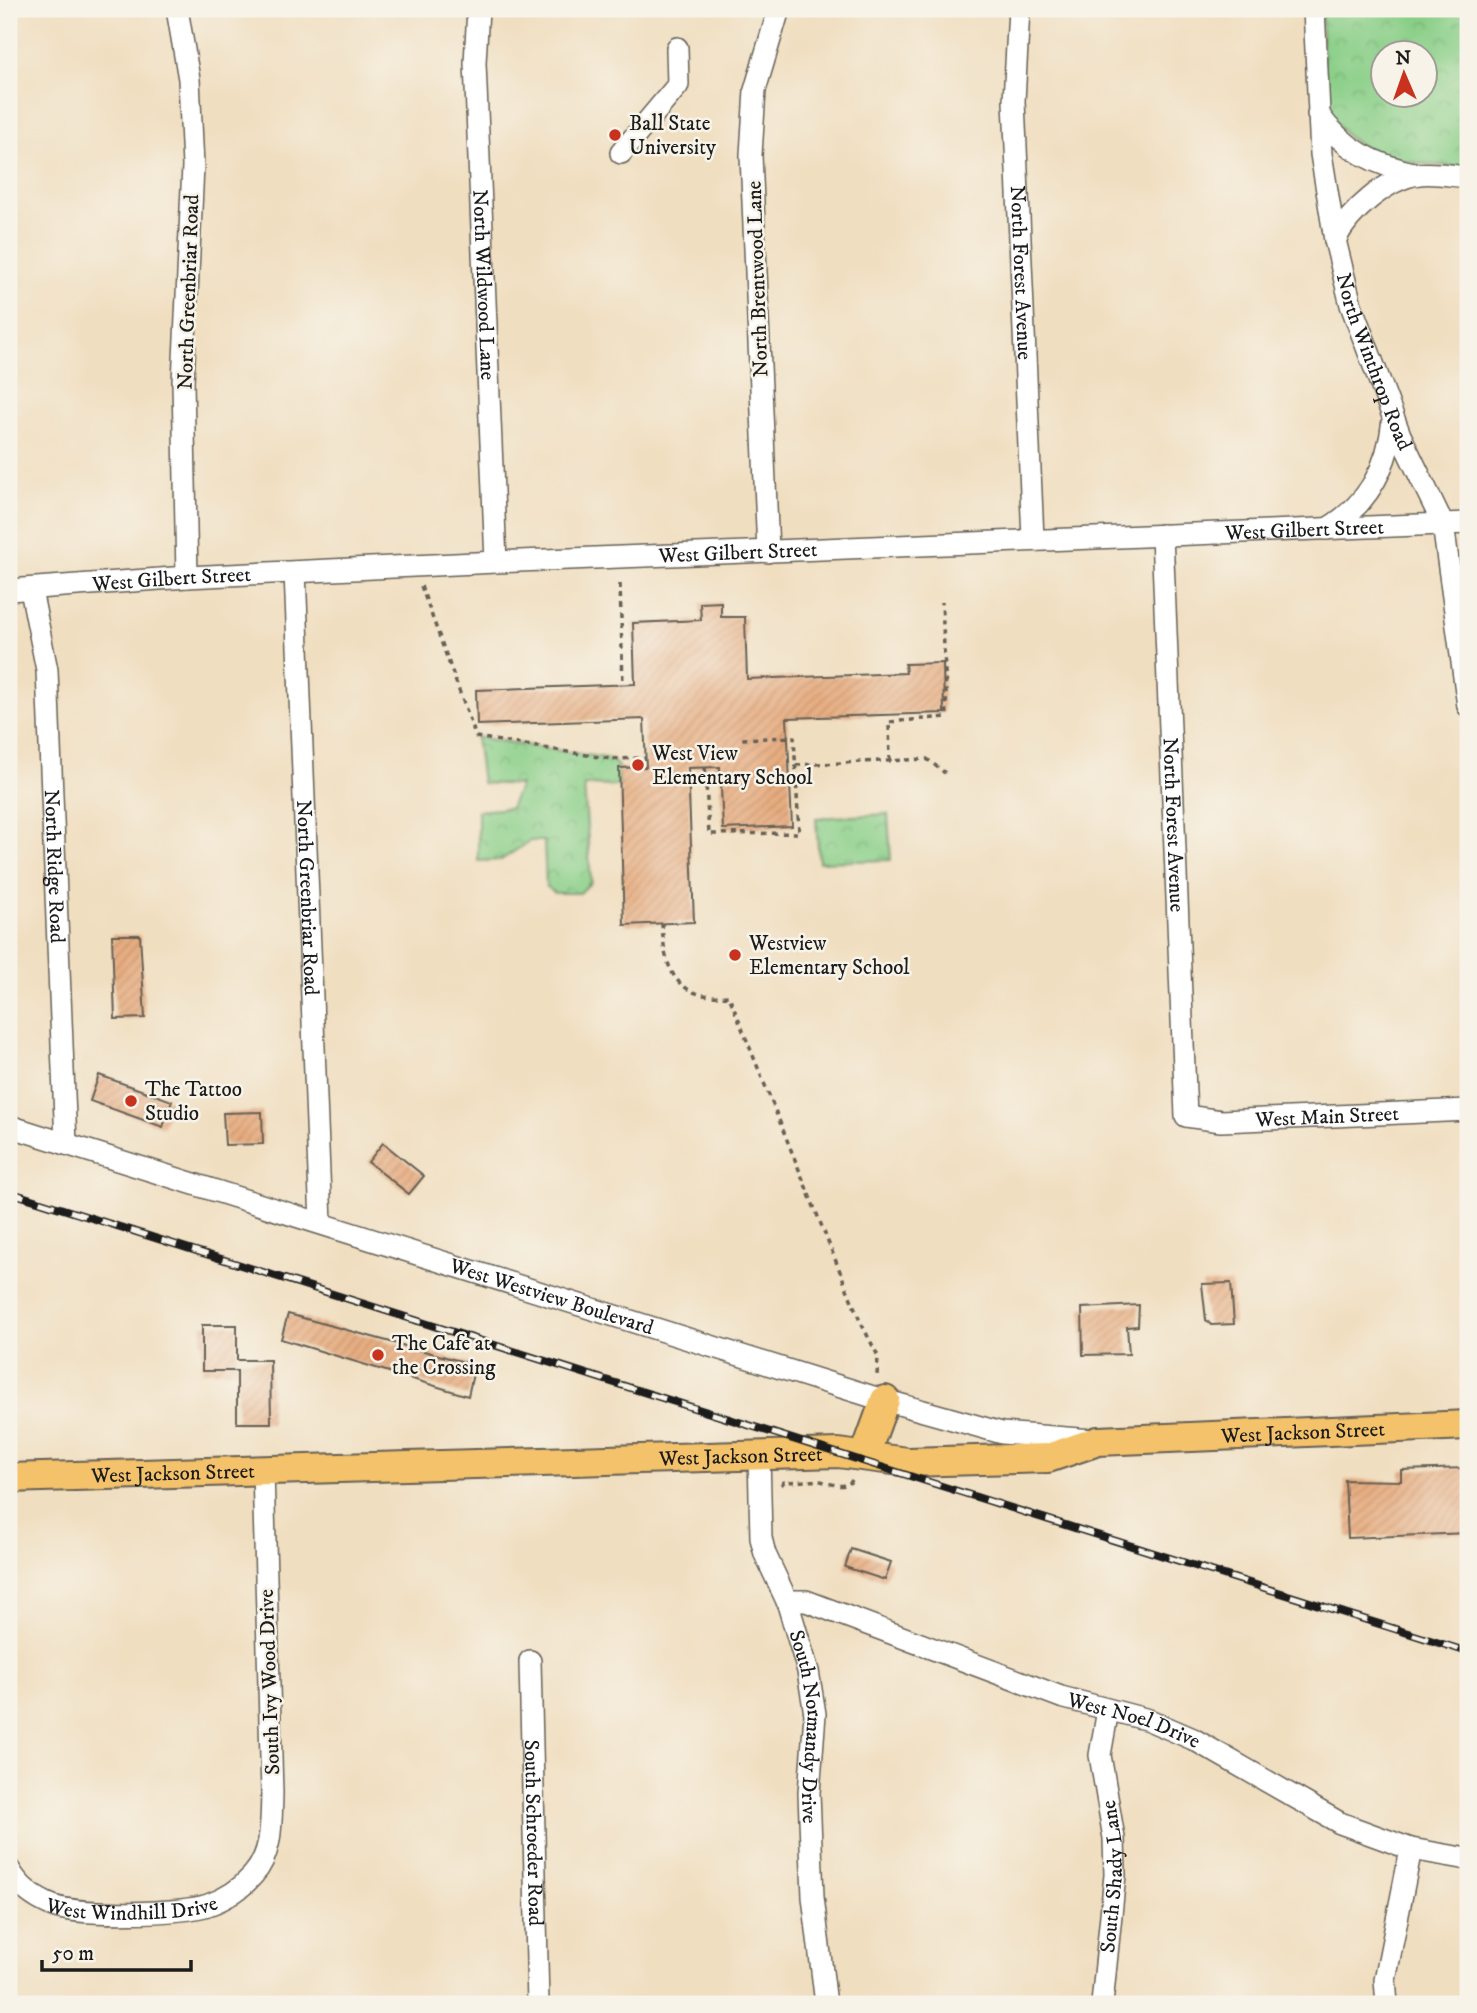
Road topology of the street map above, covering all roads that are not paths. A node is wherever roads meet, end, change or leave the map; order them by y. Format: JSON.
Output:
{"nodes":[{"id":1,"x":177,"y":9,"type":"edge"},
{"id":2,"x":478,"y":9,"type":"edge"},
{"id":3,"x":779,"y":9,"type":"edge"},
{"id":4,"x":1019,"y":9,"type":"edge"},
{"id":5,"x":1314,"y":9,"type":"edge"},
{"id":6,"x":677,"y":48,"type":"dead end"},
{"id":7,"x":1317,"y":113,"type":"junction"},
{"id":8,"x":621,"y":153,"type":"dead end"},
{"id":9,"x":1418,"y":174,"type":"junction"},
{"id":10,"x":1468,"y":177,"type":"edge"},
{"id":11,"x":1335,"y":240,"type":"junction"},
{"id":12,"x":1393,"y":418,"type":"junction"},
{"id":13,"x":1468,"y":523,"type":"edge"},
{"id":14,"x":1443,"y":524,"type":"junction"},
{"id":15,"x":1327,"y":529,"type":"junction"},
{"id":16,"x":1162,"y":535,"type":"junction"},
{"id":17,"x":1033,"y":539,"type":"junction"},
{"id":18,"x":768,"y":552,"type":"junction"},
{"id":19,"x":496,"y":562,"type":"junction"},
{"id":20,"x":295,"y":572,"type":"junction"},
{"id":21,"x":187,"y":577,"type":"junction"},
{"id":22,"x":9,"y":590,"type":"edge"},
{"id":23,"x":31,"y":590,"type":"junction"},
{"id":24,"x":1468,"y":706,"type":"edge"},
{"id":25,"x":1468,"y":1111,"type":"edge"},
{"id":26,"x":1186,"y":1116,"type":"joint"},
{"id":27,"x":9,"y":1126,"type":"edge"},
{"id":28,"x":66,"y":1144,"type":"junction"},
{"id":29,"x":321,"y":1223,"type":"junction"},
{"id":30,"x":881,"y":1388,"type":"junction"},
{"id":31,"x":1468,"y":1425,"type":"edge"},
{"id":32,"x":1098,"y":1441,"type":"junction"},
{"id":33,"x":759,"y":1455,"type":"junction"},
{"id":34,"x":860,"y":1462,"type":"junction"},
{"id":35,"x":263,"y":1470,"type":"junction"},
{"id":36,"x":9,"y":1478,"type":"edge"},
{"id":37,"x":787,"y":1601,"type":"junction"},
{"id":38,"x":530,"y":1661,"type":"dead end"},
{"id":39,"x":1108,"y":1710,"type":"junction"},
{"id":40,"x":1411,"y":1849,"type":"junction"},
{"id":41,"x":1468,"y":1859,"type":"edge"},
{"id":42,"x":14,"y":1877,"type":"edge"},
{"id":43,"x":243,"y":1885,"type":"joint"},
{"id":44,"x":538,"y":2004,"type":"edge"},
{"id":45,"x":826,"y":2004,"type":"edge"},
{"id":46,"x":1102,"y":2004,"type":"edge"},
{"id":47,"x":1387,"y":2004,"type":"edge"}],
"edges":[{"from":1,"to":21,"type":"street","name":"North Greenbriar Road"},
{"from":2,"to":19,"type":"street","name":"North Wildwood Lane"},
{"from":3,"to":18,"type":"street","name":"North Brentwood Lane"},
{"from":4,"to":17,"type":"street","name":"North Forest Avenue"},
{"from":5,"to":7,"type":"street","name":"North Winthrop Road"},
{"from":6,"to":8,"type":"street"},
{"from":7,"to":9,"type":"street"},
{"from":7,"to":11,"type":"street","name":"North Winthrop Road"},
{"from":9,"to":10,"type":"street"},
{"from":9,"to":11,"type":"street"},
{"from":11,"to":12,"type":"street","name":"North Winthrop Road"},
{"from":12,"to":14,"type":"street","name":"North Winthrop Road"},
{"from":12,"to":15,"type":"street"},
{"from":13,"to":14,"type":"street","name":"West Gilbert Street"},
{"from":14,"to":15,"type":"street","name":"West Gilbert Street"},
{"from":14,"to":24,"type":"street","name":"North Winthrop Road"},
{"from":15,"to":16,"type":"street","name":"West Gilbert Street"},
{"from":16,"to":17,"type":"street","name":"West Gilbert Street"},
{"from":16,"to":26,"type":"street","name":"North Forest Avenue"},
{"from":17,"to":18,"type":"street","name":"West Gilbert Street"},
{"from":18,"to":19,"type":"street","name":"West Gilbert Street"},
{"from":19,"to":20,"type":"street","name":"West Gilbert Street"},
{"from":20,"to":21,"type":"street","name":"West Gilbert Street"},
{"from":20,"to":29,"type":"street","name":"North Greenbriar Road"},
{"from":21,"to":23,"type":"street","name":"West Gilbert Street"},
{"from":22,"to":23,"type":"street","name":"West Gilbert Street"},
{"from":23,"to":28,"type":"street","name":"North Ridge Road"},
{"from":25,"to":26,"type":"street","name":"West Main Street"},
{"from":27,"to":28,"type":"street","name":"West Westview Boulevard"},
{"from":28,"to":29,"type":"street","name":"West Westview Boulevard"},
{"from":29,"to":30,"type":"street","name":"West Westview Boulevard"},
{"from":30,"to":32,"type":"street","name":"West Westview Boulevard"},
{"from":30,"to":34,"type":"main road"},
{"from":31,"to":32,"type":"main road","name":"West Jackson Street"},
{"from":32,"to":34,"type":"main road","name":"West Jackson Street"},
{"from":33,"to":34,"type":"main road","name":"West Jackson Street"},
{"from":33,"to":35,"type":"main road","name":"West Jackson Street"},
{"from":33,"to":37,"type":"street","name":"South Normandy Drive"},
{"from":35,"to":36,"type":"main road","name":"West Jackson Street"},
{"from":35,"to":43,"type":"street","name":"South Ivy Wood Drive"},
{"from":37,"to":39,"type":"street","name":"West Noel Drive"},
{"from":37,"to":45,"type":"street","name":"South Normandy Drive"},
{"from":38,"to":44,"type":"street","name":"South Schroeder Road"},
{"from":39,"to":40,"type":"street","name":"West Noel Drive"},
{"from":39,"to":46,"type":"street","name":"South Shady Lane"},
{"from":40,"to":41,"type":"street","name":"West Noel Drive"},
{"from":40,"to":47,"type":"street"},
{"from":42,"to":43,"type":"street","name":"West Windhill Drive"}]}
